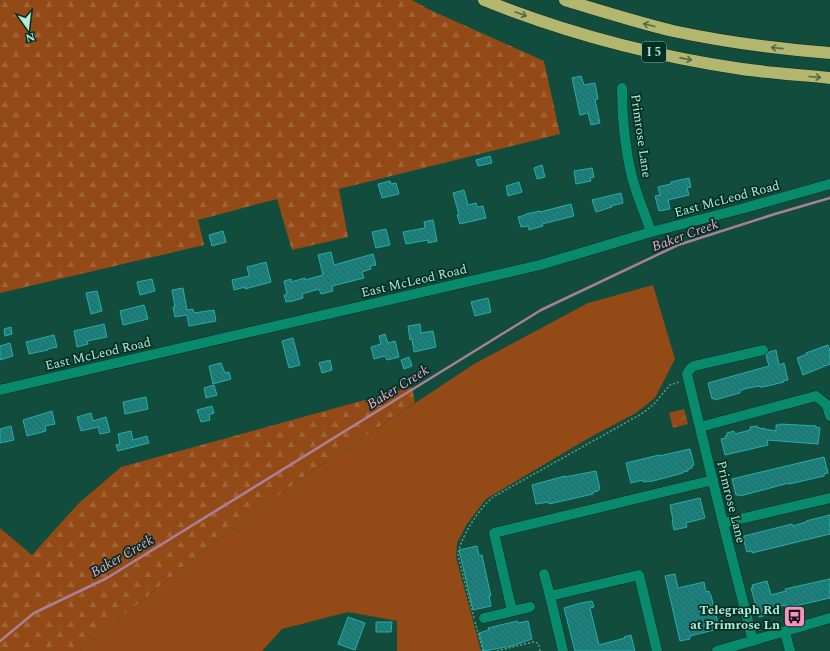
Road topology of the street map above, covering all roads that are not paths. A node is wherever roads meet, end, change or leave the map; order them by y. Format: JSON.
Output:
{"nodes":[{"id":1,"x":484,"y":0,"type":"edge"},
{"id":2,"x":565,"y":0,"type":"edge"},
{"id":3,"x":830,"y":53,"type":"edge"},
{"id":4,"x":830,"y":78,"type":"edge"},
{"id":5,"x":622,"y":88,"type":"dead end"},
{"id":6,"x":830,"y":184,"type":"edge"},
{"id":7,"x":651,"y":232,"type":"junction"},
{"id":8,"x":763,"y":350,"type":"dead end"},
{"id":9,"x":0,"y":390,"type":"edge"},
{"id":10,"x":830,"y":416,"type":"edge"},
{"id":11,"x":700,"y":427,"type":"junction"},
{"id":12,"x":713,"y":480,"type":"junction"},
{"id":13,"x":830,"y":498,"type":"edge"},
{"id":14,"x":723,"y":523,"type":"junction"},
{"id":15,"x":544,"y":574,"type":"dead end"},
{"id":16,"x":550,"y":596,"type":"junction"},
{"id":17,"x":530,"y":607,"type":"dead end"},
{"id":18,"x":512,"y":611,"type":"junction"},
{"id":19,"x":484,"y":618,"type":"dead end"},
{"id":20,"x":830,"y":618,"type":"edge"},
{"id":21,"x":785,"y":632,"type":"junction"},
{"id":22,"x":753,"y":641,"type":"junction"},
{"id":23,"x":563,"y":651,"type":"edge"},
{"id":24,"x":657,"y":651,"type":"edge"},
{"id":25,"x":717,"y":651,"type":"edge"},
{"id":26,"x":790,"y":651,"type":"edge"}],
"edges":[{"from":1,"to":4,"type":"highway","number":"I 5","one_way":true},
{"from":3,"to":2,"type":"highway","number":"I 5","one_way":true},
{"from":5,"to":7,"type":"street","name":"Primrose Lane"},
{"from":6,"to":7,"type":"street","name":"East McLeod Road"},
{"from":7,"to":9,"type":"street","name":"East McLeod Road"},
{"from":8,"to":11,"type":"street","name":"Primrose Lane"},
{"from":10,"to":11,"type":"street"},
{"from":11,"to":12,"type":"street","name":"Primrose Lane"},
{"from":12,"to":14,"type":"street","name":"Primrose Lane"},
{"from":12,"to":18,"type":"street"},
{"from":13,"to":14,"type":"street"},
{"from":14,"to":22,"type":"street","name":"Primrose Lane"},
{"from":15,"to":16,"type":"street"},
{"from":16,"to":23,"type":"street"},
{"from":16,"to":24,"type":"street"},
{"from":17,"to":18,"type":"street"},
{"from":18,"to":19,"type":"street"},
{"from":20,"to":21,"type":"street"},
{"from":21,"to":22,"type":"street"},
{"from":21,"to":26,"type":"street"},
{"from":22,"to":25,"type":"street"}]}
